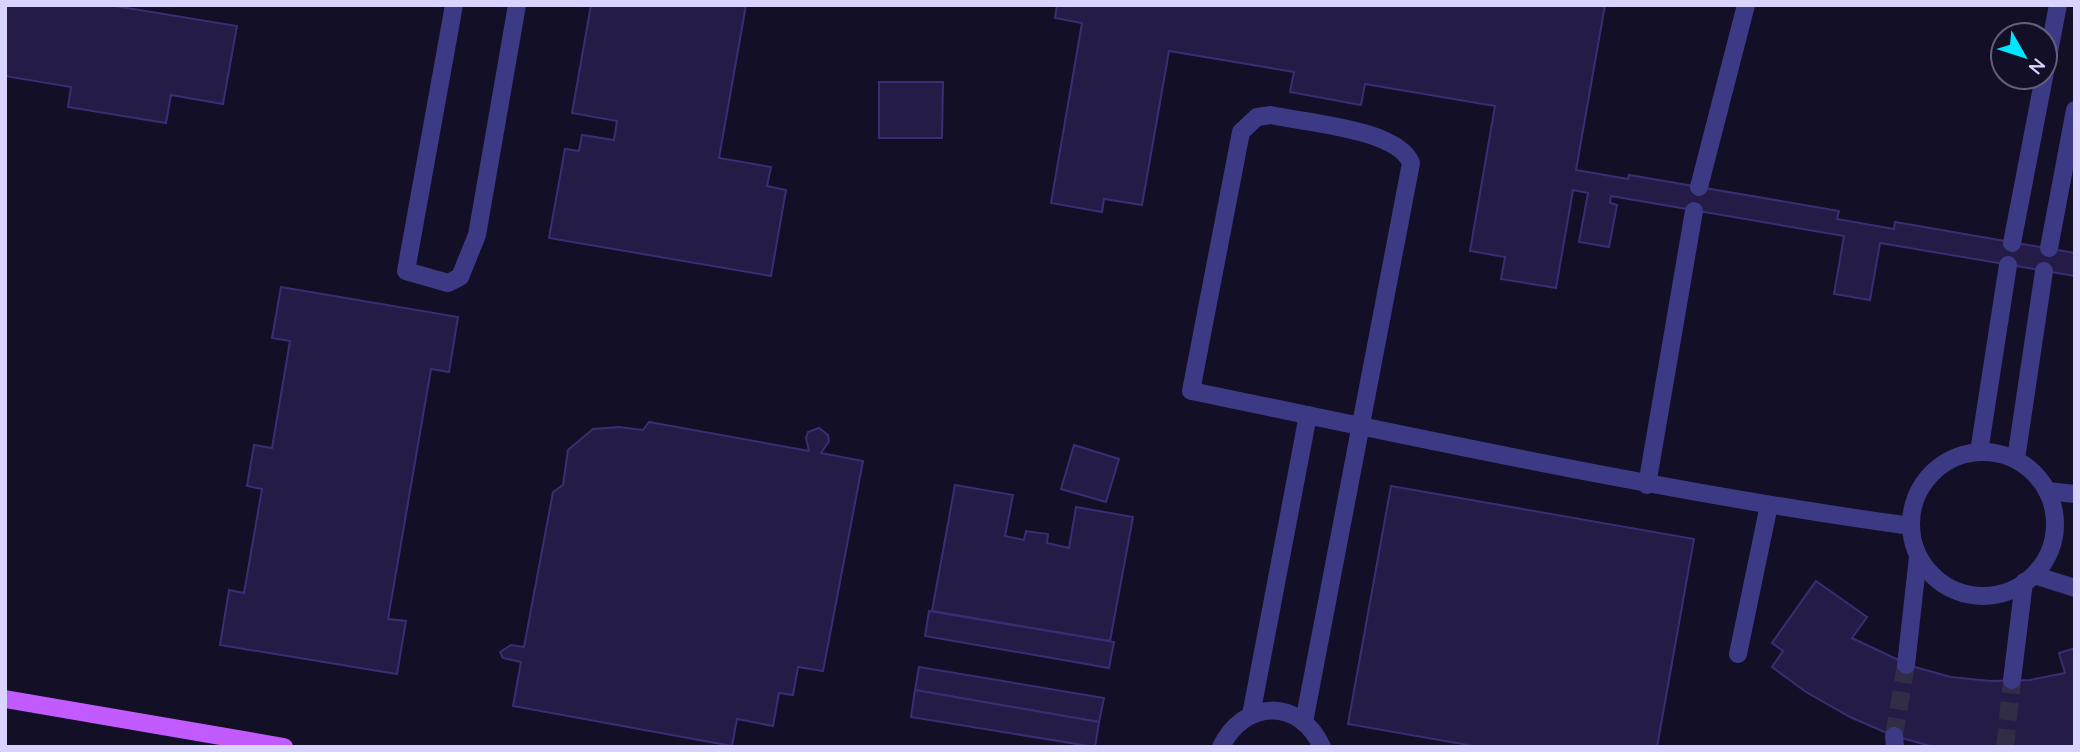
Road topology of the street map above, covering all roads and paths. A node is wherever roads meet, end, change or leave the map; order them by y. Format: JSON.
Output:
{"nodes":[{"id":1,"x":454,"y":5,"type":"edge"},
{"id":2,"x":517,"y":5,"type":"edge"},
{"id":3,"x":1746,"y":5,"type":"edge"},
{"id":4,"x":2042,"y":91,"type":"edge"},
{"id":5,"x":2075,"y":110,"type":"edge"},
{"id":6,"x":1699,"y":187,"type":"dead end"},
{"id":7,"x":1694,"y":211,"type":"dead end"},
{"id":8,"x":2012,"y":243,"type":"dead end"},
{"id":9,"x":2049,"y":248,"type":"dead end"},
{"id":10,"x":2008,"y":265,"type":"dead end"},
{"id":11,"x":2044,"y":271,"type":"dead end"},
{"id":12,"x":1308,"y":415,"type":"junction"},
{"id":13,"x":1361,"y":426,"type":"junction"},
{"id":14,"x":1979,"y":452,"type":"junction"},
{"id":15,"x":2016,"y":459,"type":"junction"},
{"id":16,"x":1647,"y":485,"type":"junction"},
{"id":17,"x":2047,"y":491,"type":"junction"},
{"id":18,"x":2075,"y":494,"type":"edge"},
{"id":19,"x":1769,"y":505,"type":"junction"},
{"id":20,"x":1911,"y":526,"type":"junction"},
{"id":21,"x":1918,"y":557,"type":"junction"},
{"id":22,"x":2029,"y":578,"type":"junction"},
{"id":23,"x":2075,"y":588,"type":"edge"},
{"id":24,"x":1738,"y":654,"type":"dead end"},
{"id":25,"x":1906,"y":664,"type":"tunnel mouth"},
{"id":26,"x":2012,"y":680,"type":"tunnel mouth"},
{"id":27,"x":5,"y":699,"type":"edge"},
{"id":28,"x":1251,"y":715,"type":"junction"},
{"id":29,"x":1304,"y":722,"type":"junction"},
{"id":30,"x":285,"y":747,"type":"edge"},
{"id":31,"x":1221,"y":747,"type":"edge"},
{"id":32,"x":1322,"y":747,"type":"edge"}],
"edges":[{"from":1,"to":2,"type":"street"},
{"from":3,"to":6,"type":"street"},
{"from":4,"to":8,"type":"street"},
{"from":5,"to":9,"type":"street"},
{"from":7,"to":16,"type":"street"},
{"from":10,"to":14,"type":"street"},
{"from":11,"to":15,"type":"street"},
{"from":12,"to":13,"type":"street"},
{"from":12,"to":13,"type":"street"},
{"from":12,"to":28,"type":"street"},
{"from":13,"to":16,"type":"street"},
{"from":13,"to":29,"type":"street"},
{"from":14,"to":15,"type":"street"},
{"from":14,"to":20,"type":"street"},
{"from":15,"to":17,"type":"street"},
{"from":16,"to":19,"type":"street"},
{"from":17,"to":18,"type":"street"},
{"from":17,"to":22,"type":"street"},
{"from":19,"to":20,"type":"street"},
{"from":19,"to":24,"type":"street"},
{"from":20,"to":21,"type":"street"},
{"from":21,"to":22,"type":"street"},
{"from":21,"to":25,"type":"street"},
{"from":22,"to":23,"type":"street"},
{"from":22,"to":26,"type":"street"},
{"from":27,"to":30,"type":"main road"},
{"from":28,"to":29,"type":"street"},
{"from":28,"to":31,"type":"street"},
{"from":29,"to":32,"type":"street"}]}
